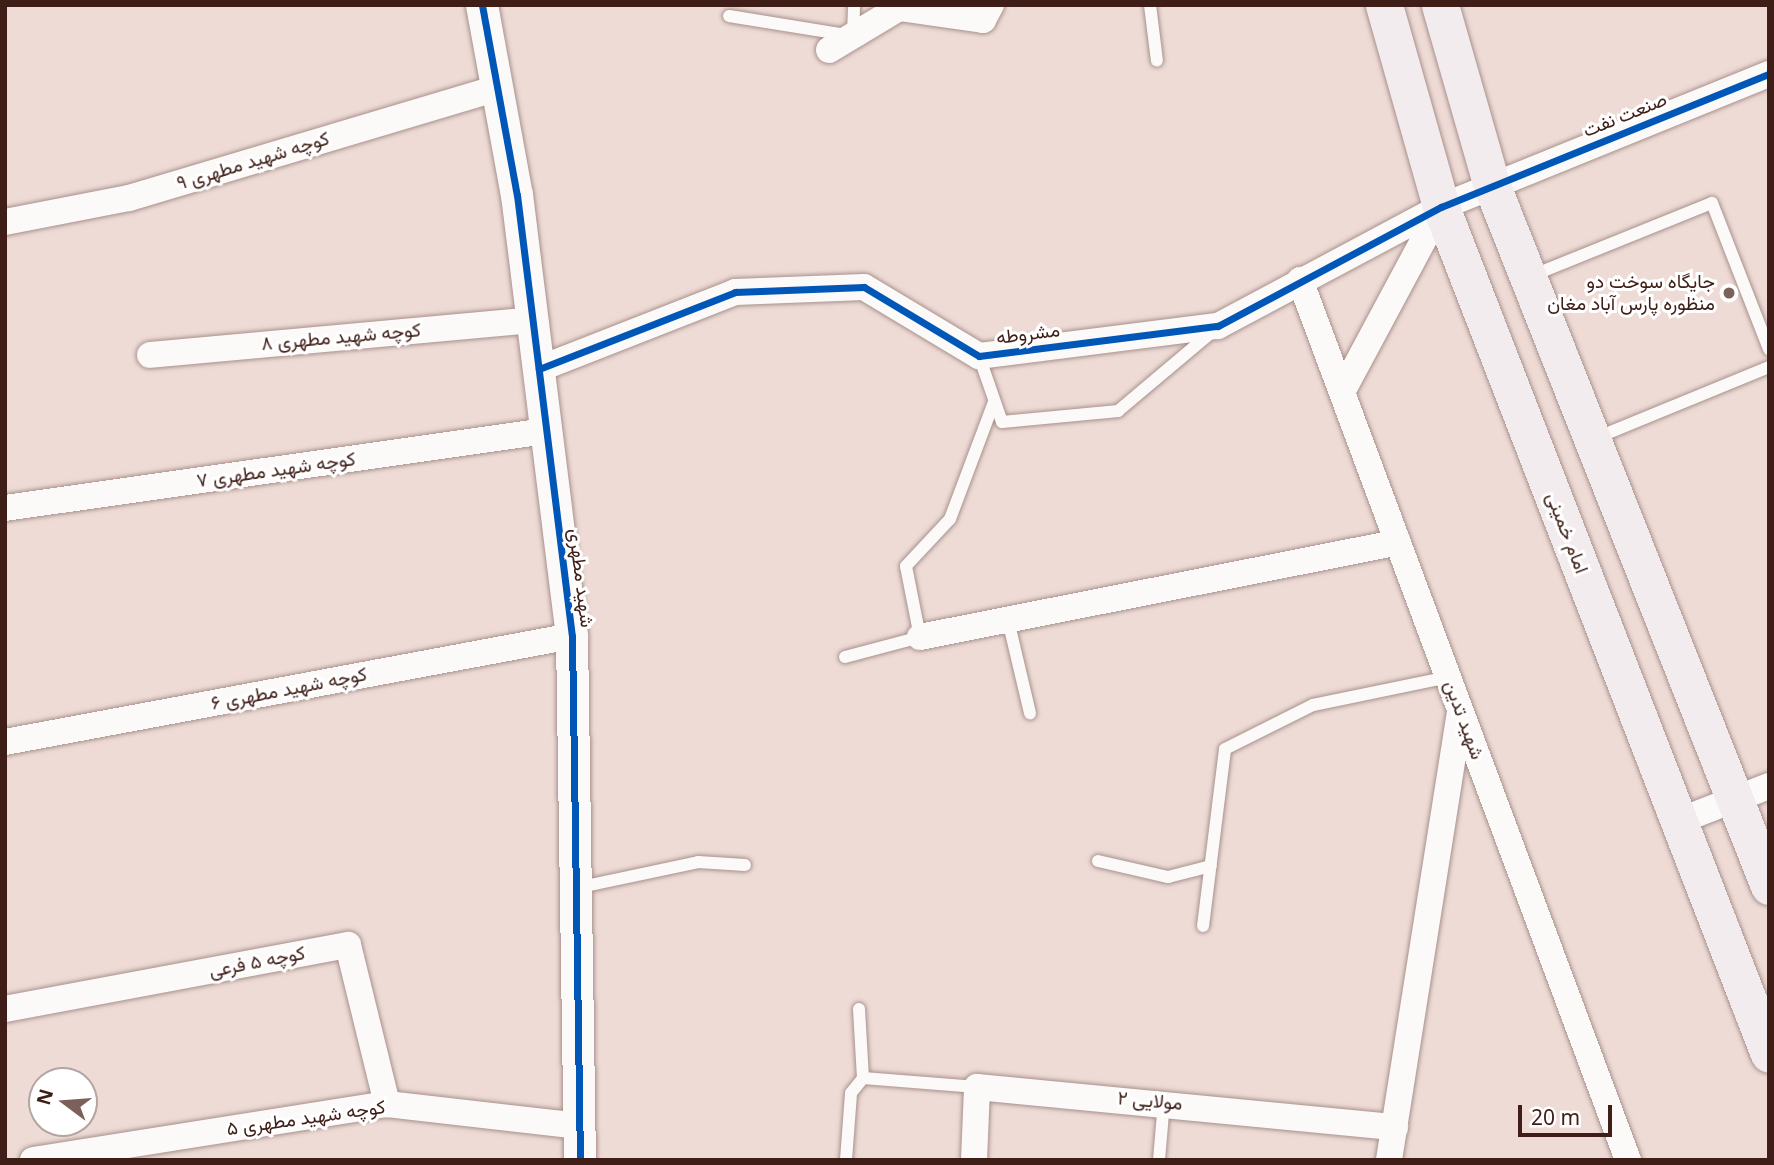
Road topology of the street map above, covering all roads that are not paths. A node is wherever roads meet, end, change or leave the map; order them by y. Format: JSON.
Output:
{"nodes":[{"id":1,"x":482,"y":5,"type":"edge"},
{"id":2,"x":854,"y":5,"type":"edge"},
{"id":3,"x":991,"y":5,"type":"edge"},
{"id":4,"x":1150,"y":5,"type":"edge"},
{"id":5,"x":1384,"y":5,"type":"edge"},
{"id":6,"x":1440,"y":5,"type":"edge"},
{"id":7,"x":729,"y":16,"type":"dead end"},
{"id":8,"x":853,"y":36,"type":"junction"},
{"id":9,"x":829,"y":50,"type":"dead end"},
{"id":10,"x":1157,"y":61,"type":"dead end"},
{"id":11,"x":1769,"y":74,"type":"edge"},
{"id":12,"x":497,"y":88,"type":"junction"},
{"id":13,"x":1492,"y":186,"type":"junction"},
{"id":14,"x":1441,"y":207,"type":"junction"},
{"id":15,"x":5,"y":222,"type":"edge"},
{"id":16,"x":1528,"y":277,"type":"junction"},
{"id":17,"x":1300,"y":280,"type":"junction"},
{"id":18,"x":533,"y":320,"type":"junction"},
{"id":19,"x":1218,"y":326,"type":"junction"},
{"id":20,"x":1769,"y":349,"type":"edge"},
{"id":21,"x":150,"y":355,"type":"dead end"},
{"id":22,"x":979,"y":356,"type":"junction"},
{"id":23,"x":1769,"y":367,"type":"edge"},
{"id":24,"x":539,"y":369,"type":"junction"},
{"id":25,"x":1342,"y":391,"type":"junction"},
{"id":26,"x":994,"y":402,"type":"junction"},
{"id":27,"x":547,"y":431,"type":"junction"},
{"id":28,"x":1592,"y":440,"type":"junction"},
{"id":29,"x":5,"y":508,"type":"edge"},
{"id":30,"x":1398,"y":542,"type":"junction"},
{"id":31,"x":1008,"y":620,"type":"junction"},
{"id":32,"x":572,"y":636,"type":"junction"},
{"id":33,"x":920,"y":637,"type":"junction"},
{"id":34,"x":845,"y":657,"type":"dead end"},
{"id":35,"x":1448,"y":677,"type":"junction"},
{"id":36,"x":1460,"y":710,"type":"junction"},
{"id":37,"x":1030,"y":713,"type":"dead end"},
{"id":38,"x":5,"y":742,"type":"edge"},
{"id":39,"x":1769,"y":786,"type":"edge"},
{"id":40,"x":1734,"y":799,"type":"junction"},
{"id":41,"x":1679,"y":821,"type":"junction"},
{"id":42,"x":1098,"y":861,"type":"dead end"},
{"id":43,"x":745,"y":865,"type":"dead end"},
{"id":44,"x":1211,"y":866,"type":"junction"},
{"id":45,"x":1769,"y":886,"type":"edge"},
{"id":46,"x":576,"y":888,"type":"junction"},
{"id":47,"x":1203,"y":926,"type":"dead end"},
{"id":48,"x":5,"y":1009,"type":"edge"},
{"id":49,"x":859,"y":1009,"type":"dead end"},
{"id":50,"x":1769,"y":1054,"type":"edge"},
{"id":51,"x":863,"y":1078,"type":"junction"},
{"id":52,"x":978,"y":1087,"type":"junction"},
{"id":53,"x":1164,"y":1102,"type":"junction"},
{"id":54,"x":387,"y":1104,"type":"junction"},
{"id":55,"x":580,"y":1126,"type":"junction"},
{"id":56,"x":1395,"y":1127,"type":"junction"},
{"id":57,"x":33,"y":1160,"type":"edge"},
{"id":58,"x":580,"y":1160,"type":"edge"},
{"id":59,"x":846,"y":1160,"type":"edge"},
{"id":60,"x":974,"y":1160,"type":"edge"},
{"id":61,"x":1159,"y":1160,"type":"edge"},
{"id":62,"x":1389,"y":1160,"type":"edge"},
{"id":63,"x":1628,"y":1160,"type":"edge"}],
"edges":[{"from":1,"to":12,"type":"street","name":"شهید مطهری"},
{"from":2,"to":8,"type":"lane"},
{"from":3,"to":8,"type":"street"},
{"from":4,"to":10,"type":"lane"},
{"from":5,"to":14,"type":"main road","name":"امام خمینی"},
{"from":6,"to":13,"type":"main road"},
{"from":7,"to":8,"type":"lane"},
{"from":8,"to":9,"type":"street"},
{"from":11,"to":13,"type":"street","name":"صنعت نفت"},
{"from":12,"to":15,"type":"street","name":"کوچه شهید مطهری ۹"},
{"from":12,"to":18,"type":"street","name":"شهید مطهری"},
{"from":13,"to":14,"type":"street","name":"صنعت نفت"},
{"from":13,"to":16,"type":"main road"},
{"from":14,"to":17,"type":"street","name":"مشروطه"},
{"from":14,"to":25,"type":"street"},
{"from":14,"to":41,"type":"main road","name":"امام خمینی"},
{"from":16,"to":20,"type":"lane"},
{"from":16,"to":28,"type":"main road"},
{"from":17,"to":19,"type":"street","name":"مشروطه"},
{"from":17,"to":25,"type":"street","name":"شهید تدین"},
{"from":18,"to":21,"type":"street","name":"کوچه شهید مطهری ۸"},
{"from":18,"to":24,"type":"street","name":"شهید مطهری"},
{"from":19,"to":22,"type":"street","name":"مشروطه"},
{"from":19,"to":26,"type":"lane"},
{"from":22,"to":24,"type":"street","name":"مشروطه"},
{"from":22,"to":26,"type":"lane"},
{"from":23,"to":28,"type":"lane"},
{"from":24,"to":27,"type":"street","name":"شهید مطهری"},
{"from":25,"to":30,"type":"street","name":"شهید تدین"},
{"from":26,"to":33,"type":"lane"},
{"from":27,"to":29,"type":"street","name":"کوچه شهید مطهری ۷"},
{"from":27,"to":32,"type":"street","name":"شهید مطهری"},
{"from":28,"to":40,"type":"main road"},
{"from":30,"to":31,"type":"street"},
{"from":30,"to":35,"type":"street","name":"شهید تدین"},
{"from":31,"to":33,"type":"street"},
{"from":31,"to":37,"type":"lane"},
{"from":32,"to":38,"type":"street","name":"کوچه شهید مطهری ۶"},
{"from":32,"to":46,"type":"street","name":"شهید مطهری"},
{"from":33,"to":34,"type":"lane"},
{"from":35,"to":36,"type":"street","name":"شهید تدین"},
{"from":35,"to":44,"type":"lane"},
{"from":36,"to":56,"type":"street"},
{"from":36,"to":63,"type":"street","name":"شهید تدین"},
{"from":39,"to":40,"type":"street"},
{"from":40,"to":41,"type":"street"},
{"from":40,"to":45,"type":"main road"},
{"from":41,"to":50,"type":"main road","name":"امام خمینی"},
{"from":42,"to":44,"type":"lane"},
{"from":43,"to":46,"type":"lane"},
{"from":44,"to":47,"type":"lane"},
{"from":46,"to":55,"type":"street","name":"شهید مطهری"},
{"from":48,"to":54,"type":"street","name":"کوچه ۵ فرعی"},
{"from":49,"to":51,"type":"lane"},
{"from":51,"to":52,"type":"lane"},
{"from":51,"to":59,"type":"lane"},
{"from":52,"to":53,"type":"street","name":"مولایی ۲"},
{"from":52,"to":60,"type":"street"},
{"from":53,"to":56,"type":"street","name":"مولایی ۲"},
{"from":53,"to":61,"type":"lane"},
{"from":54,"to":55,"type":"street","name":"کوچه شهید مطهری ۵"},
{"from":54,"to":57,"type":"street","name":"کوچه شهید مطهری ۵"},
{"from":55,"to":58,"type":"street","name":"شهید مطهری"},
{"from":56,"to":62,"type":"street"}]}
